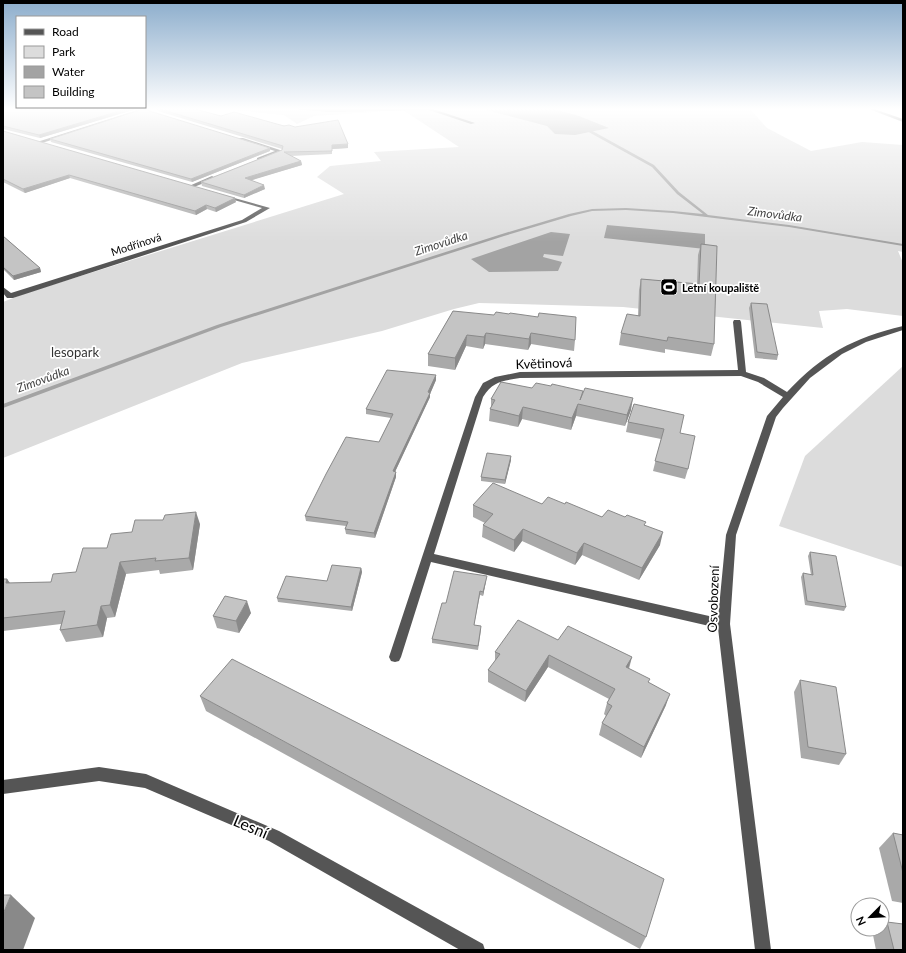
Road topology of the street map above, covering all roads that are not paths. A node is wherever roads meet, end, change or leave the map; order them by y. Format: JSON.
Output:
{"nodes":[{"id":1,"x":273,"y":153,"type":"edge"},
{"id":2,"x":251,"y":162,"type":"edge"},
{"id":3,"x":221,"y":174,"type":"edge"},
{"id":4,"x":184,"y":184,"type":"edge"},
{"id":5,"x":192,"y":186,"type":"junction"},
{"id":6,"x":200,"y":188,"type":"edge"},
{"id":7,"x":214,"y":192,"type":"edge"},
{"id":8,"x":3,"y":289,"type":"edge"},
{"id":9,"x":737,"y":322,"type":"dead end"},
{"id":10,"x":903,"y":328,"type":"edge"},
{"id":11,"x":742,"y":373,"type":"junction"},
{"id":12,"x":789,"y":397,"type":"junction"},
{"id":13,"x":427,"y":557,"type":"junction"},
{"id":14,"x":724,"y":624,"type":"junction"},
{"id":15,"x":395,"y":657,"type":"dead end"},
{"id":16,"x":3,"y":787,"type":"edge"},
{"id":17,"x":478,"y":950,"type":"edge"},
{"id":18,"x":763,"y":950,"type":"edge"}],
"edges":[{"from":1,"to":2,"type":"street"},
{"from":3,"to":5,"type":"street"},
{"from":4,"to":5,"type":"street"},
{"from":5,"to":6,"type":"street"},
{"from":7,"to":8,"type":"street","name":"Modřínová"},
{"from":9,"to":11,"type":"street"},
{"from":10,"to":12,"type":"street","name":"Osvobození"},
{"from":11,"to":12,"type":"street","name":"Květinová"},
{"from":11,"to":13,"type":"street","name":"Květinová"},
{"from":12,"to":14,"type":"street","name":"Osvobození"},
{"from":13,"to":14,"type":"street"},
{"from":13,"to":15,"type":"street","name":"Květinová"},
{"from":14,"to":18,"type":"street","name":"Osvobození"},
{"from":16,"to":17,"type":"street","name":"Lesní"}]}
